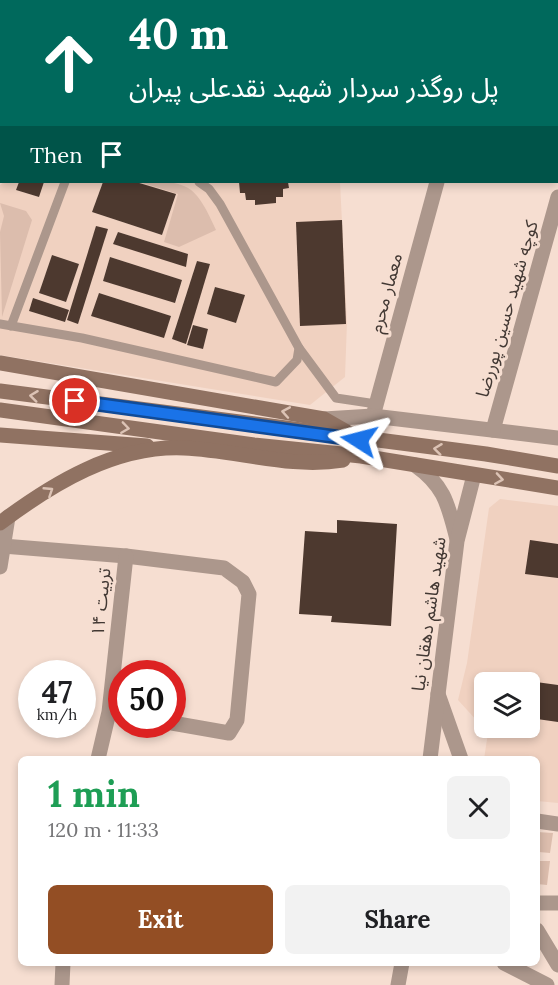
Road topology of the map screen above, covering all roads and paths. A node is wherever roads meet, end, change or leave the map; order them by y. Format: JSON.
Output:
{"nodes":[{"id":1,"x":65,"y":183,"type":"edge"},
{"id":2,"x":201,"y":183,"type":"edge"},
{"id":3,"x":437,"y":183,"type":"edge"},
{"id":4,"x":558,"y":197,"type":"edge"},
{"id":5,"x":0,"y":324,"type":"edge"},
{"id":6,"x":11,"y":326,"type":"junction"},
{"id":7,"x":299,"y":348,"type":"junction"},
{"id":8,"x":0,"y":363,"type":"edge"},
{"id":9,"x":19,"y":368,"type":"junction"},
{"id":10,"x":0,"y":372,"type":"edge"},
{"id":11,"x":3,"y":391,"type":"edge"},
{"id":12,"x":375,"y":410,"type":"junction"},
{"id":13,"x":2,"y":411,"type":"edge"},
{"id":14,"x":324,"y":419,"type":"junction"},
{"id":15,"x":493,"y":430,"type":"junction"},
{"id":16,"x":0,"y":435,"type":"edge"},
{"id":17,"x":558,"y":438,"type":"edge"},
{"id":18,"x":359,"y":440,"type":"junction"},
{"id":19,"x":177,"y":448,"type":"junction"},
{"id":20,"x":361,"y":456,"type":"junction"},
{"id":21,"x":416,"y":465,"type":"junction"},
{"id":22,"x":558,"y":466,"type":"edge"},
{"id":23,"x":474,"y":475,"type":"junction"},
{"id":24,"x":558,"y":488,"type":"edge"},
{"id":25,"x":4,"y":520,"type":"edge"},
{"id":26,"x":457,"y":542,"type":"junction"},
{"id":27,"x":3,"y":546,"type":"junction"},
{"id":28,"x":126,"y":556,"type":"junction"},
{"id":29,"x":0,"y":567,"type":"edge"},
{"id":30,"x":119,"y":660,"type":"edge"},
{"id":31,"x":437,"y":690,"type":"junction"},
{"id":32,"x":186,"y":725,"type":"edge"},
{"id":33,"x":108,"y":732,"type":"edge"},
{"id":34,"x":99,"y":756,"type":"edge"},
{"id":35,"x":430,"y":756,"type":"edge"},
{"id":36,"x":460,"y":756,"type":"edge"},
{"id":37,"x":540,"y":821,"type":"edge"},
{"id":38,"x":558,"y":824,"type":"edge"},
{"id":39,"x":540,"y":903,"type":"edge"},
{"id":40,"x":558,"y":903,"type":"edge"},
{"id":41,"x":540,"y":935,"type":"edge"},
{"id":42,"x":558,"y":965,"type":"edge"},
{"id":43,"x":63,"y":966,"type":"edge"},
{"id":44,"x":401,"y":966,"type":"edge"},
{"id":45,"x":510,"y":966,"type":"edge"},
{"id":46,"x":62,"y":985,"type":"edge"},
{"id":47,"x":398,"y":985,"type":"edge"},
{"id":48,"x":547,"y":985,"type":"edge"}],
"edges":[{"from":1,"to":6,"type":"lane"},
{"from":2,"to":7,"type":"lane"},
{"from":3,"to":12,"type":"street","name":"معمار محرم"},
{"from":4,"to":15,"type":"street","name":"کوچه شهید حسین پوررضا"},
{"from":5,"to":6,"type":"lane"},
{"from":6,"to":7,"type":"lane"},
{"from":7,"to":12,"type":"lane"},
{"from":8,"to":9,"type":"main road"},
{"from":9,"to":10,"type":"main road"},
{"from":14,"to":9,"type":"main road","one_way":true},
{"from":18,"to":11,"type":"main road","one_way":true},
{"from":12,"to":14,"type":"street"},
{"from":12,"to":15,"type":"street"},
{"from":13,"to":20,"type":"main road","one_way":true},
{"from":14,"to":18,"type":"main road"},
{"from":15,"to":17,"type":"street"},
{"from":16,"to":19,"type":"main road"},
{"from":22,"to":18,"type":"main road","one_way":true},
{"from":19,"to":20,"type":"main road"},
{"from":25,"to":19,"type":"main road","one_way":true},
{"from":20,"to":21,"type":"main road"},
{"from":21,"to":23,"type":"main road"},
{"from":21,"to":26,"type":"street"},
{"from":23,"to":24,"type":"main road","one_way":true},
{"from":23,"to":26,"type":"street","name":"شهید هاشم دهقان نیا"},
{"from":25,"to":27,"type":"street"},
{"from":26,"to":31,"type":"street","name":"شهید هاشم دهقان نیا"},
{"from":27,"to":28,"type":"street"},
{"from":27,"to":29,"type":"street"},
{"from":28,"to":30,"type":"street","name":"تربیت ۱۴"},
{"from":28,"to":32,"type":"street"},
{"from":31,"to":35,"type":"street","name":"شهید هاشم دهقان نیا"},
{"from":31,"to":36,"type":"street"},
{"from":33,"to":34,"type":"street","name":"تربیت ۱۴"},
{"from":37,"to":38,"type":"street"},
{"from":39,"to":40,"type":"street"},
{"from":41,"to":42,"type":"street"},
{"from":43,"to":46,"type":"street"},
{"from":44,"to":47,"type":"street"},
{"from":45,"to":48,"type":"street"}]}
